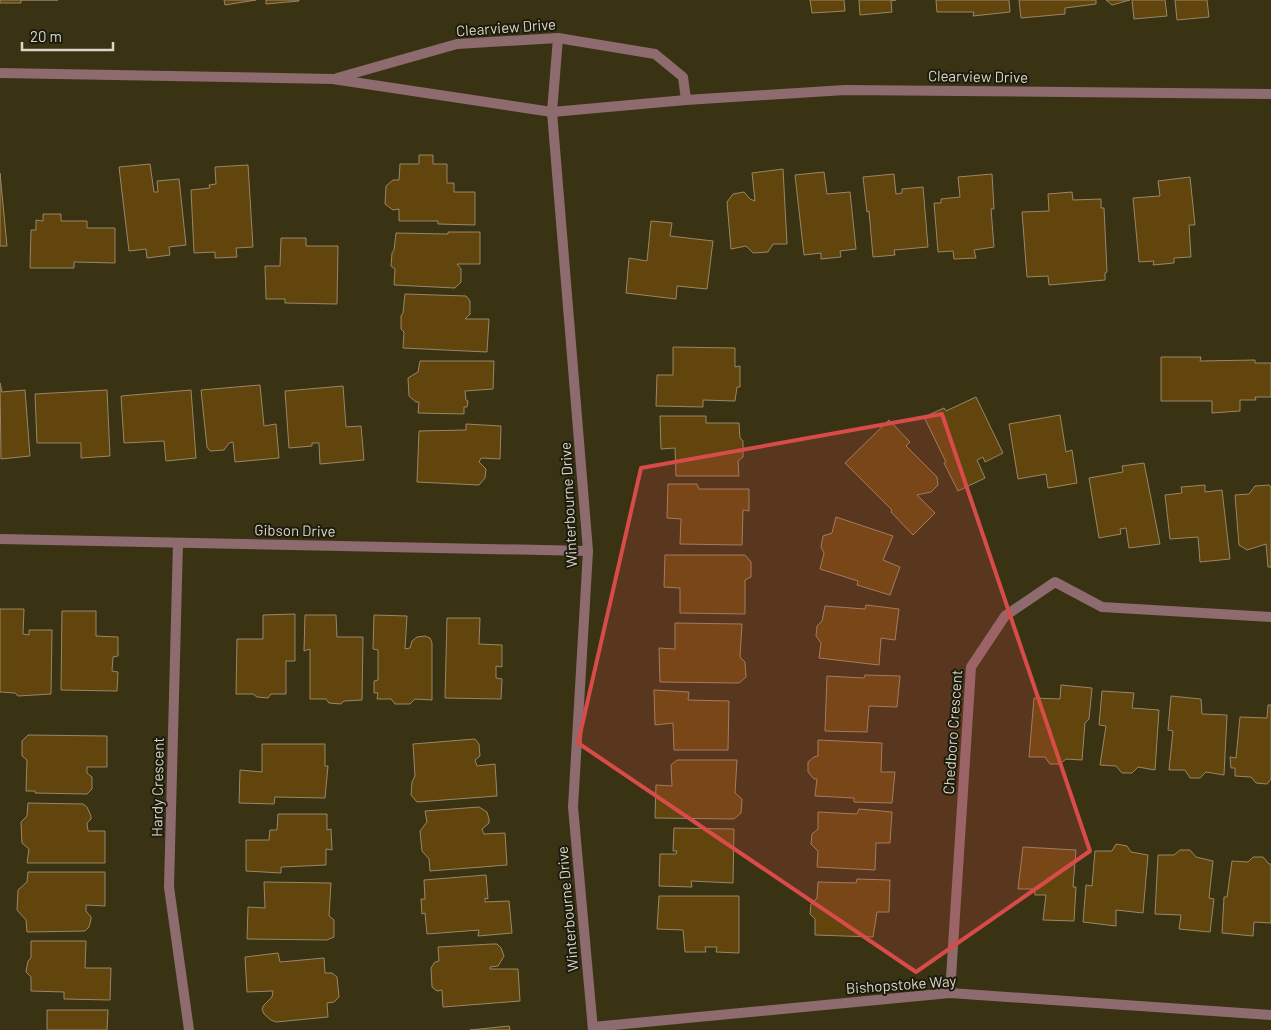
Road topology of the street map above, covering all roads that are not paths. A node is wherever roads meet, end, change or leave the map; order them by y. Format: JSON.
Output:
{"nodes":[{"id":1,"x":558,"y":38,"type":"junction"},
{"id":2,"x":0,"y":72,"type":"edge"},
{"id":3,"x":333,"y":79,"type":"junction"},
{"id":4,"x":1271,"y":94,"type":"edge"},
{"id":5,"x":686,"y":100,"type":"junction"},
{"id":6,"x":552,"y":112,"type":"junction"},
{"id":7,"x":0,"y":539,"type":"edge"},
{"id":8,"x":178,"y":543,"type":"junction"},
{"id":9,"x":588,"y":551,"type":"junction"},
{"id":10,"x":1271,"y":617,"type":"edge"},
{"id":11,"x":950,"y":993,"type":"junction"},
{"id":12,"x":1271,"y":1015,"type":"edge"},
{"id":13,"x":593,"y":1028,"type":"edge"},
{"id":14,"x":189,"y":1030,"type":"edge"}],
"edges":[{"from":1,"to":3,"type":"street","name":"Clearview Drive"},
{"from":1,"to":5,"type":"street","name":"Clearview Drive"},
{"from":1,"to":6,"type":"street","name":"Winterbourne Drive"},
{"from":2,"to":3,"type":"street","name":"Clearview Drive"},
{"from":3,"to":6,"type":"street","name":"Clearview Drive"},
{"from":4,"to":5,"type":"street","name":"Clearview Drive"},
{"from":5,"to":6,"type":"street","name":"Clearview Drive"},
{"from":6,"to":9,"type":"street","name":"Winterbourne Drive"},
{"from":7,"to":8,"type":"street","name":"Gibson Drive"},
{"from":8,"to":9,"type":"street","name":"Gibson Drive"},
{"from":8,"to":14,"type":"street","name":"Hardy Crescent"},
{"from":9,"to":13,"type":"street","name":"Winterbourne Drive"},
{"from":10,"to":11,"type":"street","name":"Chedboro Crescent"},
{"from":11,"to":12,"type":"street","name":"Bishopstoke Way"},
{"from":11,"to":13,"type":"street","name":"Bishopstoke Way"}]}
